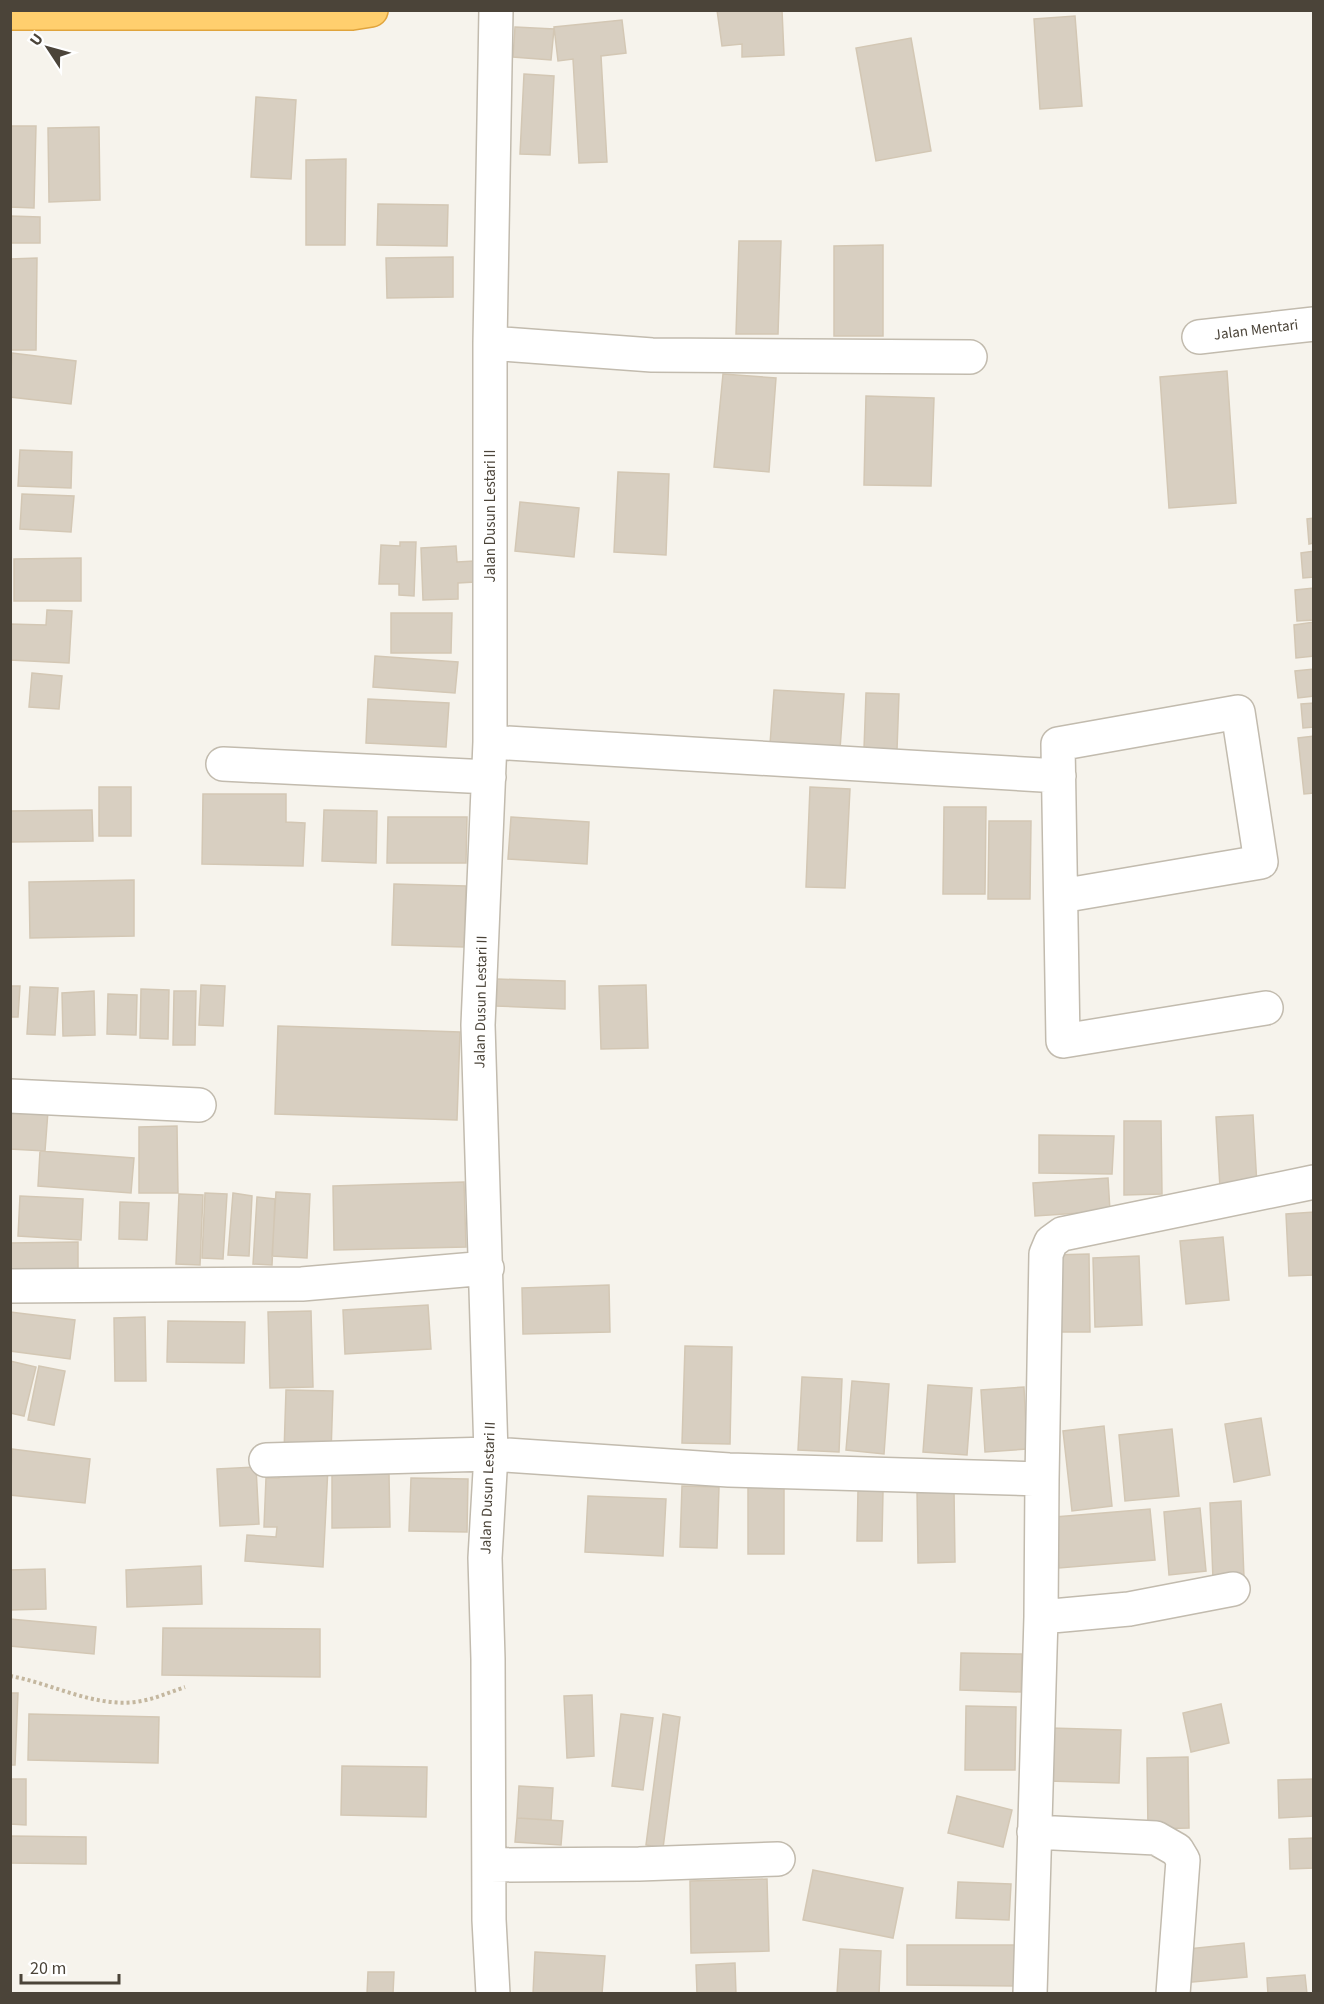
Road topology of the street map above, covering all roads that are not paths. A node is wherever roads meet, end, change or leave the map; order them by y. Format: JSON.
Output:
{"nodes":[{"id":1,"x":371,"y":10,"type":"edge"},
{"id":2,"x":496,"y":10,"type":"edge"},
{"id":3,"x":226,"y":12,"type":"edge"},
{"id":4,"x":10,"y":13,"type":"edge"},
{"id":5,"x":1314,"y":324,"type":"edge"},
{"id":6,"x":1199,"y":337,"type":"dead end"},
{"id":7,"x":490,"y":343,"type":"junction"},
{"id":8,"x":970,"y":357,"type":"dead end"},
{"id":9,"x":490,"y":742,"type":"junction"},
{"id":10,"x":224,"y":764,"type":"dead end"},
{"id":11,"x":1059,"y":776,"type":"junction"},
{"id":12,"x":489,"y":777,"type":"junction"},
{"id":13,"x":1061,"y":896,"type":"junction"},
{"id":14,"x":1266,"y":1008,"type":"dead end"},
{"id":15,"x":10,"y":1096,"type":"edge"},
{"id":16,"x":199,"y":1105,"type":"dead end"},
{"id":17,"x":1314,"y":1182,"type":"edge"},
{"id":18,"x":487,"y":1268,"type":"junction"},
{"id":19,"x":10,"y":1286,"type":"edge"},
{"id":20,"x":491,"y":1454,"type":"junction"},
{"id":21,"x":266,"y":1460,"type":"dead end"},
{"id":22,"x":1042,"y":1479,"type":"junction"},
{"id":23,"x":1233,"y":1589,"type":"dead end"},
{"id":24,"x":1041,"y":1617,"type":"junction"},
{"id":25,"x":1034,"y":1832,"type":"junction"},
{"id":26,"x":778,"y":1858,"type":"dead end"},
{"id":27,"x":490,"y":1865,"type":"junction"},
{"id":28,"x":493,"y":1994,"type":"edge"},
{"id":29,"x":1030,"y":1994,"type":"edge"},
{"id":30,"x":1173,"y":1994,"type":"edge"}],
"edges":[{"from":1,"to":3,"type":"highway"},
{"from":2,"to":7,"type":"street","name":"Jalan Dusun Lestari II"},
{"from":3,"to":4,"type":"highway"},
{"from":5,"to":6,"type":"street","name":"Jalan Mentari"},
{"from":7,"to":8,"type":"street"},
{"from":7,"to":9,"type":"street","name":"Jalan Dusun Lestari II"},
{"from":9,"to":11,"type":"street"},
{"from":9,"to":12,"type":"street","name":"Jalan Dusun Lestari II"},
{"from":10,"to":12,"type":"street"},
{"from":11,"to":13,"type":"street"},
{"from":11,"to":13,"type":"street"},
{"from":12,"to":18,"type":"street","name":"Jalan Dusun Lestari II"},
{"from":13,"to":14,"type":"street"},
{"from":15,"to":16,"type":"street"},
{"from":17,"to":22,"type":"street"},
{"from":18,"to":19,"type":"street"},
{"from":18,"to":20,"type":"street","name":"Jalan Dusun Lestari II"},
{"from":20,"to":21,"type":"street"},
{"from":20,"to":22,"type":"street"},
{"from":20,"to":27,"type":"street","name":"Jalan Dusun Lestari II"},
{"from":22,"to":24,"type":"street"},
{"from":23,"to":24,"type":"street"},
{"from":24,"to":25,"type":"street"},
{"from":25,"to":29,"type":"street"},
{"from":25,"to":30,"type":"street"},
{"from":26,"to":27,"type":"street"},
{"from":27,"to":28,"type":"street","name":"Jalan Dusun Lestari II"}]}
